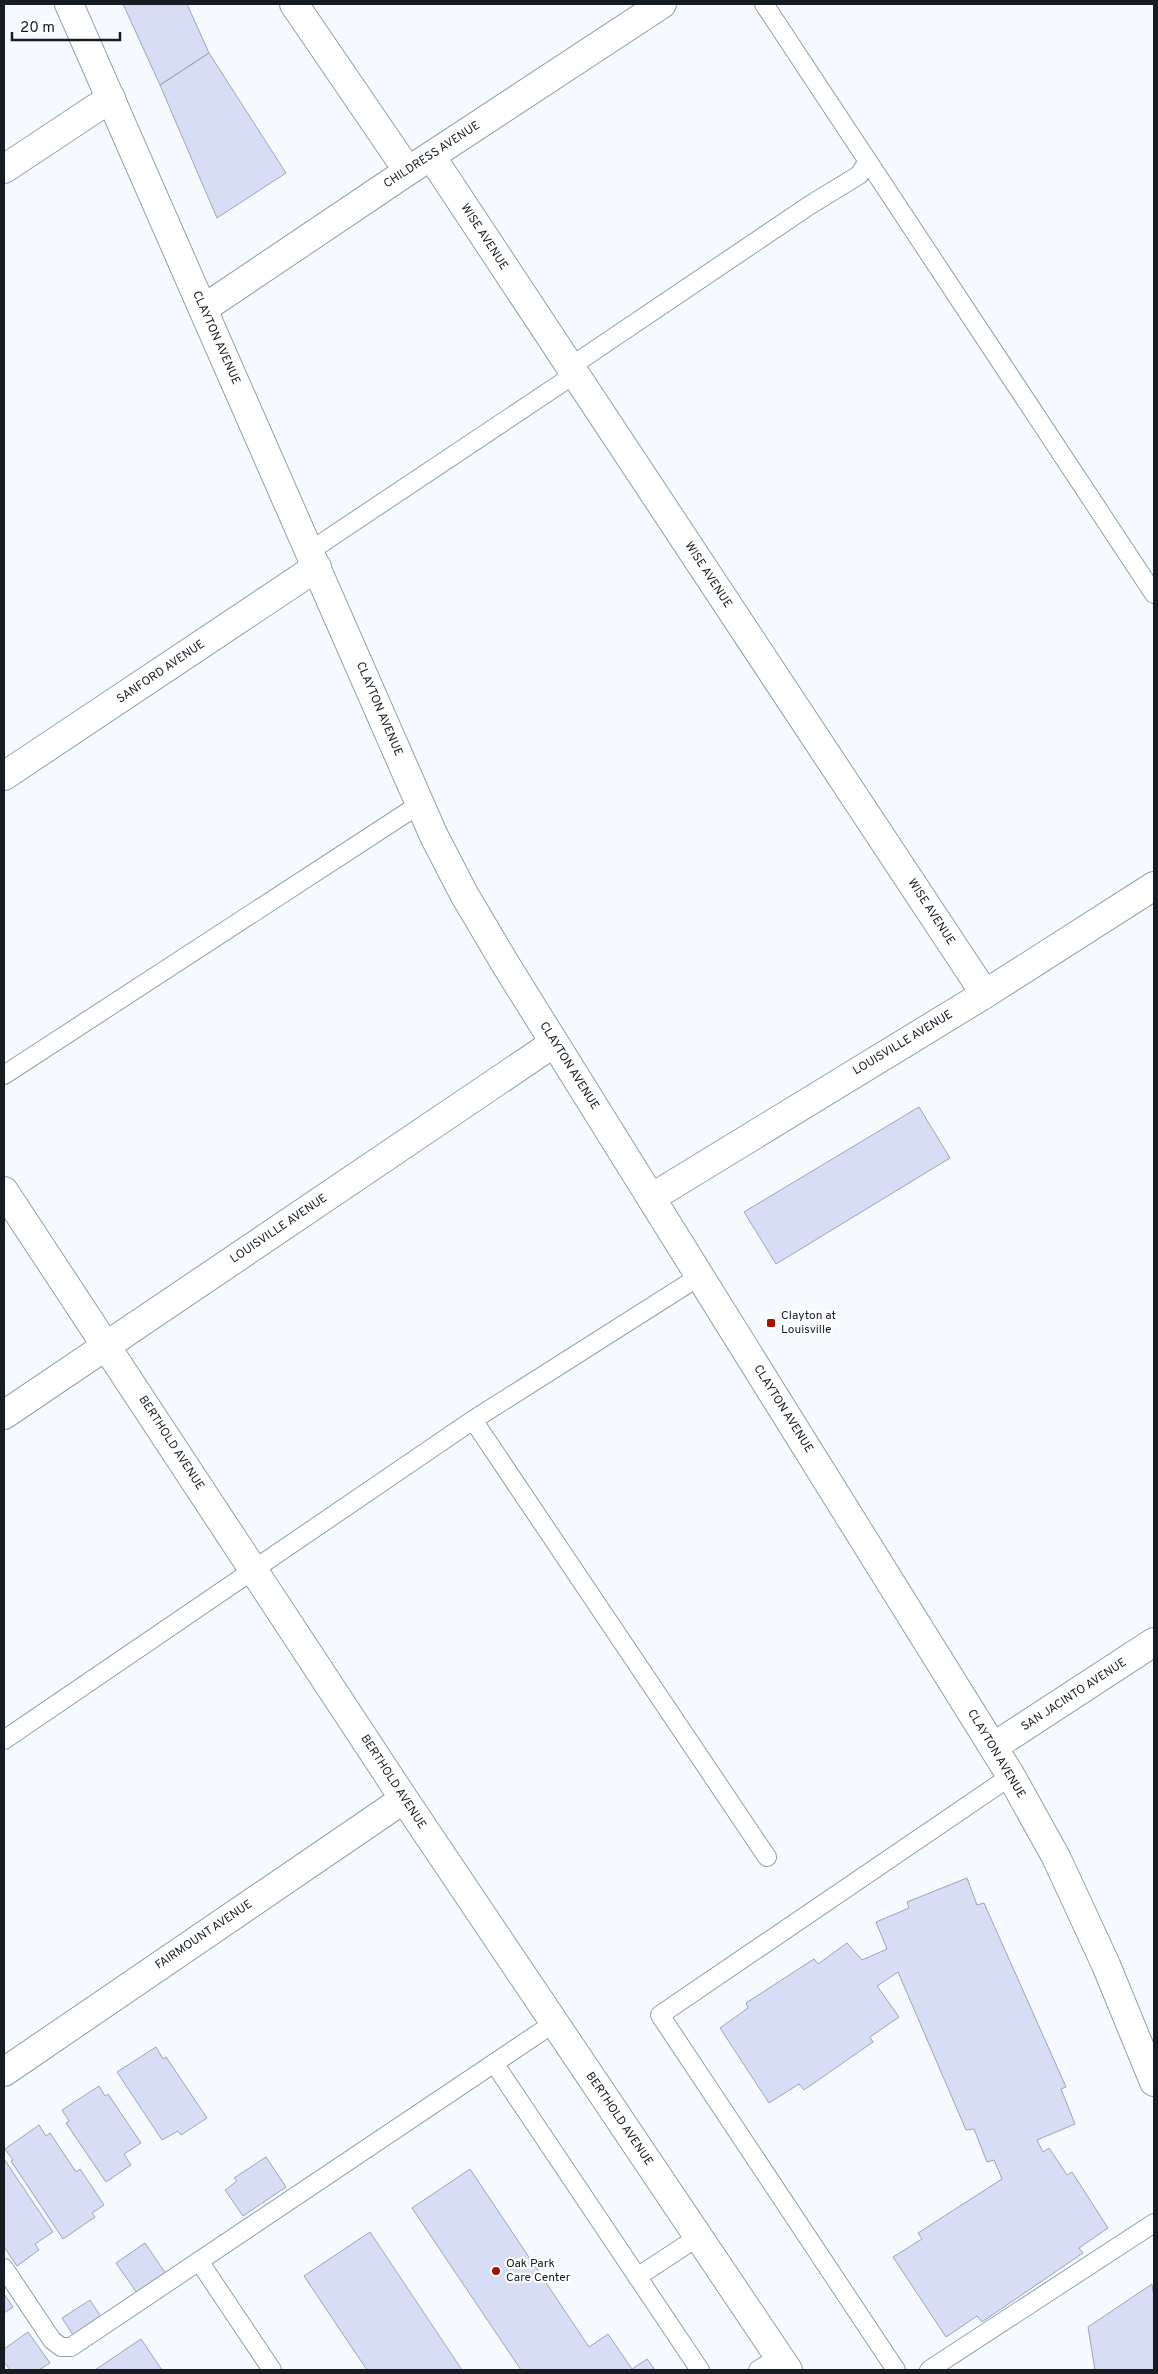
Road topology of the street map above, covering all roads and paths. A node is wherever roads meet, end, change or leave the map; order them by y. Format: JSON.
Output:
{"nodes":[{"id":1,"x":69,"y":4,"type":"edge"},
{"id":2,"x":294,"y":4,"type":"edge"},
{"id":3,"x":662,"y":4,"type":"edge"},
{"id":4,"x":764,"y":4,"type":"edge"},
{"id":5,"x":111,"y":98,"type":"junction"},
{"id":6,"x":430,"y":156,"type":"junction"},
{"id":7,"x":868,"y":161,"type":"junction"},
{"id":8,"x":4,"y":169,"type":"edge"},
{"id":9,"x":408,"y":171,"type":"junction"},
{"id":10,"x":203,"y":308,"type":"junction"},
{"id":11,"x":573,"y":370,"type":"junction"},
{"id":12,"x":314,"y":559,"type":"junction"},
{"id":13,"x":1154,"y":594,"type":"edge"},
{"id":14,"x":4,"y":776,"type":"edge"},
{"id":15,"x":420,"y":804,"type":"junction"},
{"id":16,"x":1154,"y":886,"type":"edge"},
{"id":17,"x":985,"y":994,"type":"junction"},
{"id":18,"x":554,"y":1043,"type":"junction"},
{"id":19,"x":4,"y":1075,"type":"edge"},
{"id":20,"x":4,"y":1191,"type":"edge"},
{"id":21,"x":650,"y":1198,"type":"junction"},
{"id":22,"x":700,"y":1276,"type":"junction"},
{"id":23,"x":106,"y":1346,"type":"junction"},
{"id":24,"x":4,"y":1415,"type":"edge"},
{"id":25,"x":473,"y":1420,"type":"junction"},
{"id":26,"x":254,"y":1570,"type":"junction"},
{"id":27,"x":1154,"y":1642,"type":"edge"},
{"id":28,"x":4,"y":1740,"type":"edge"},
{"id":29,"x":993,"y":1747,"type":"junction"},
{"id":30,"x":1010,"y":1776,"type":"junction"},
{"id":31,"x":404,"y":1799,"type":"junction"},
{"id":32,"x":767,"y":1857,"type":"dead end"},
{"id":33,"x":554,"y":2023,"type":"junction"},
{"id":34,"x":494,"y":2063,"type":"junction"},
{"id":35,"x":4,"y":2072,"type":"edge"},
{"id":36,"x":1154,"y":2082,"type":"edge"},
{"id":37,"x":1154,"y":2223,"type":"edge"},
{"id":38,"x":698,"y":2237,"type":"junction"},
{"id":39,"x":199,"y":2261,"type":"junction"},
{"id":40,"x":4,"y":2268,"type":"edge"},
{"id":41,"x":637,"y":2276,"type":"junction"},
{"id":42,"x":775,"y":2366,"type":"edge"},
{"id":43,"x":272,"y":2370,"type":"edge"},
{"id":44,"x":700,"y":2370,"type":"edge"},
{"id":45,"x":896,"y":2370,"type":"edge"},
{"id":46,"x":929,"y":2370,"type":"edge"}],
"edges":[{"from":1,"to":5,"type":"street","name":"CLAYTON AVENUE"},
{"from":2,"to":9,"type":"street"},
{"from":3,"to":6,"type":"street","name":"CHILDRESS AVENUE"},
{"from":4,"to":7,"type":"lane"},
{"from":5,"to":8,"type":"street"},
{"from":5,"to":10,"type":"street","name":"CLAYTON AVENUE"},
{"from":6,"to":9,"type":"street","name":"CHILDRESS AVENUE"},
{"from":6,"to":11,"type":"street","name":"WISE AVENUE"},
{"from":7,"to":11,"type":"lane"},
{"from":7,"to":13,"type":"lane"},
{"from":9,"to":10,"type":"street","name":"CHILDRESS AVENUE"},
{"from":10,"to":12,"type":"street","name":"CLAYTON AVENUE"},
{"from":11,"to":12,"type":"lane"},
{"from":11,"to":17,"type":"street","name":"WISE AVENUE"},
{"from":12,"to":14,"type":"street","name":"SANFORD AVENUE"},
{"from":12,"to":15,"type":"street","name":"CLAYTON AVENUE"},
{"from":15,"to":18,"type":"street","name":"CLAYTON AVENUE"},
{"from":15,"to":19,"type":"lane"},
{"from":16,"to":17,"type":"street","name":"LOUISVILLE AVENUE"},
{"from":17,"to":21,"type":"street","name":"LOUISVILLE AVENUE"},
{"from":18,"to":21,"type":"street","name":"CLAYTON AVENUE"},
{"from":18,"to":23,"type":"street","name":"LOUISVILLE AVENUE"},
{"from":20,"to":23,"type":"street","name":"BERTHOLD AVENUE"},
{"from":21,"to":22,"type":"street","name":"CLAYTON AVENUE"},
{"from":22,"to":25,"type":"lane"},
{"from":22,"to":29,"type":"street","name":"CLAYTON AVENUE"},
{"from":23,"to":24,"type":"street","name":"LOUISVILLE AVENUE"},
{"from":23,"to":26,"type":"street","name":"BERTHOLD AVENUE"},
{"from":25,"to":26,"type":"lane"},
{"from":25,"to":32,"type":"lane"},
{"from":26,"to":28,"type":"lane"},
{"from":26,"to":31,"type":"street","name":"BERTHOLD AVENUE"},
{"from":27,"to":29,"type":"street","name":"SAN JACINTO AVENUE"},
{"from":29,"to":30,"type":"street","name":"CLAYTON AVENUE"},
{"from":30,"to":36,"type":"street","name":"CLAYTON AVENUE"},
{"from":30,"to":45,"type":"lane"},
{"from":31,"to":33,"type":"street","name":"BERTHOLD AVENUE"},
{"from":31,"to":35,"type":"street","name":"FAIRMOUNT AVENUE"},
{"from":33,"to":34,"type":"lane"},
{"from":33,"to":38,"type":"street","name":"BERTHOLD AVENUE"},
{"from":34,"to":39,"type":"lane"},
{"from":34,"to":41,"type":"lane"},
{"from":37,"to":46,"type":"lane"},
{"from":38,"to":41,"type":"lane"},
{"from":38,"to":42,"type":"street","name":"BERTHOLD AVENUE"},
{"from":39,"to":40,"type":"lane"},
{"from":39,"to":43,"type":"lane"},
{"from":41,"to":44,"type":"lane"}]}
